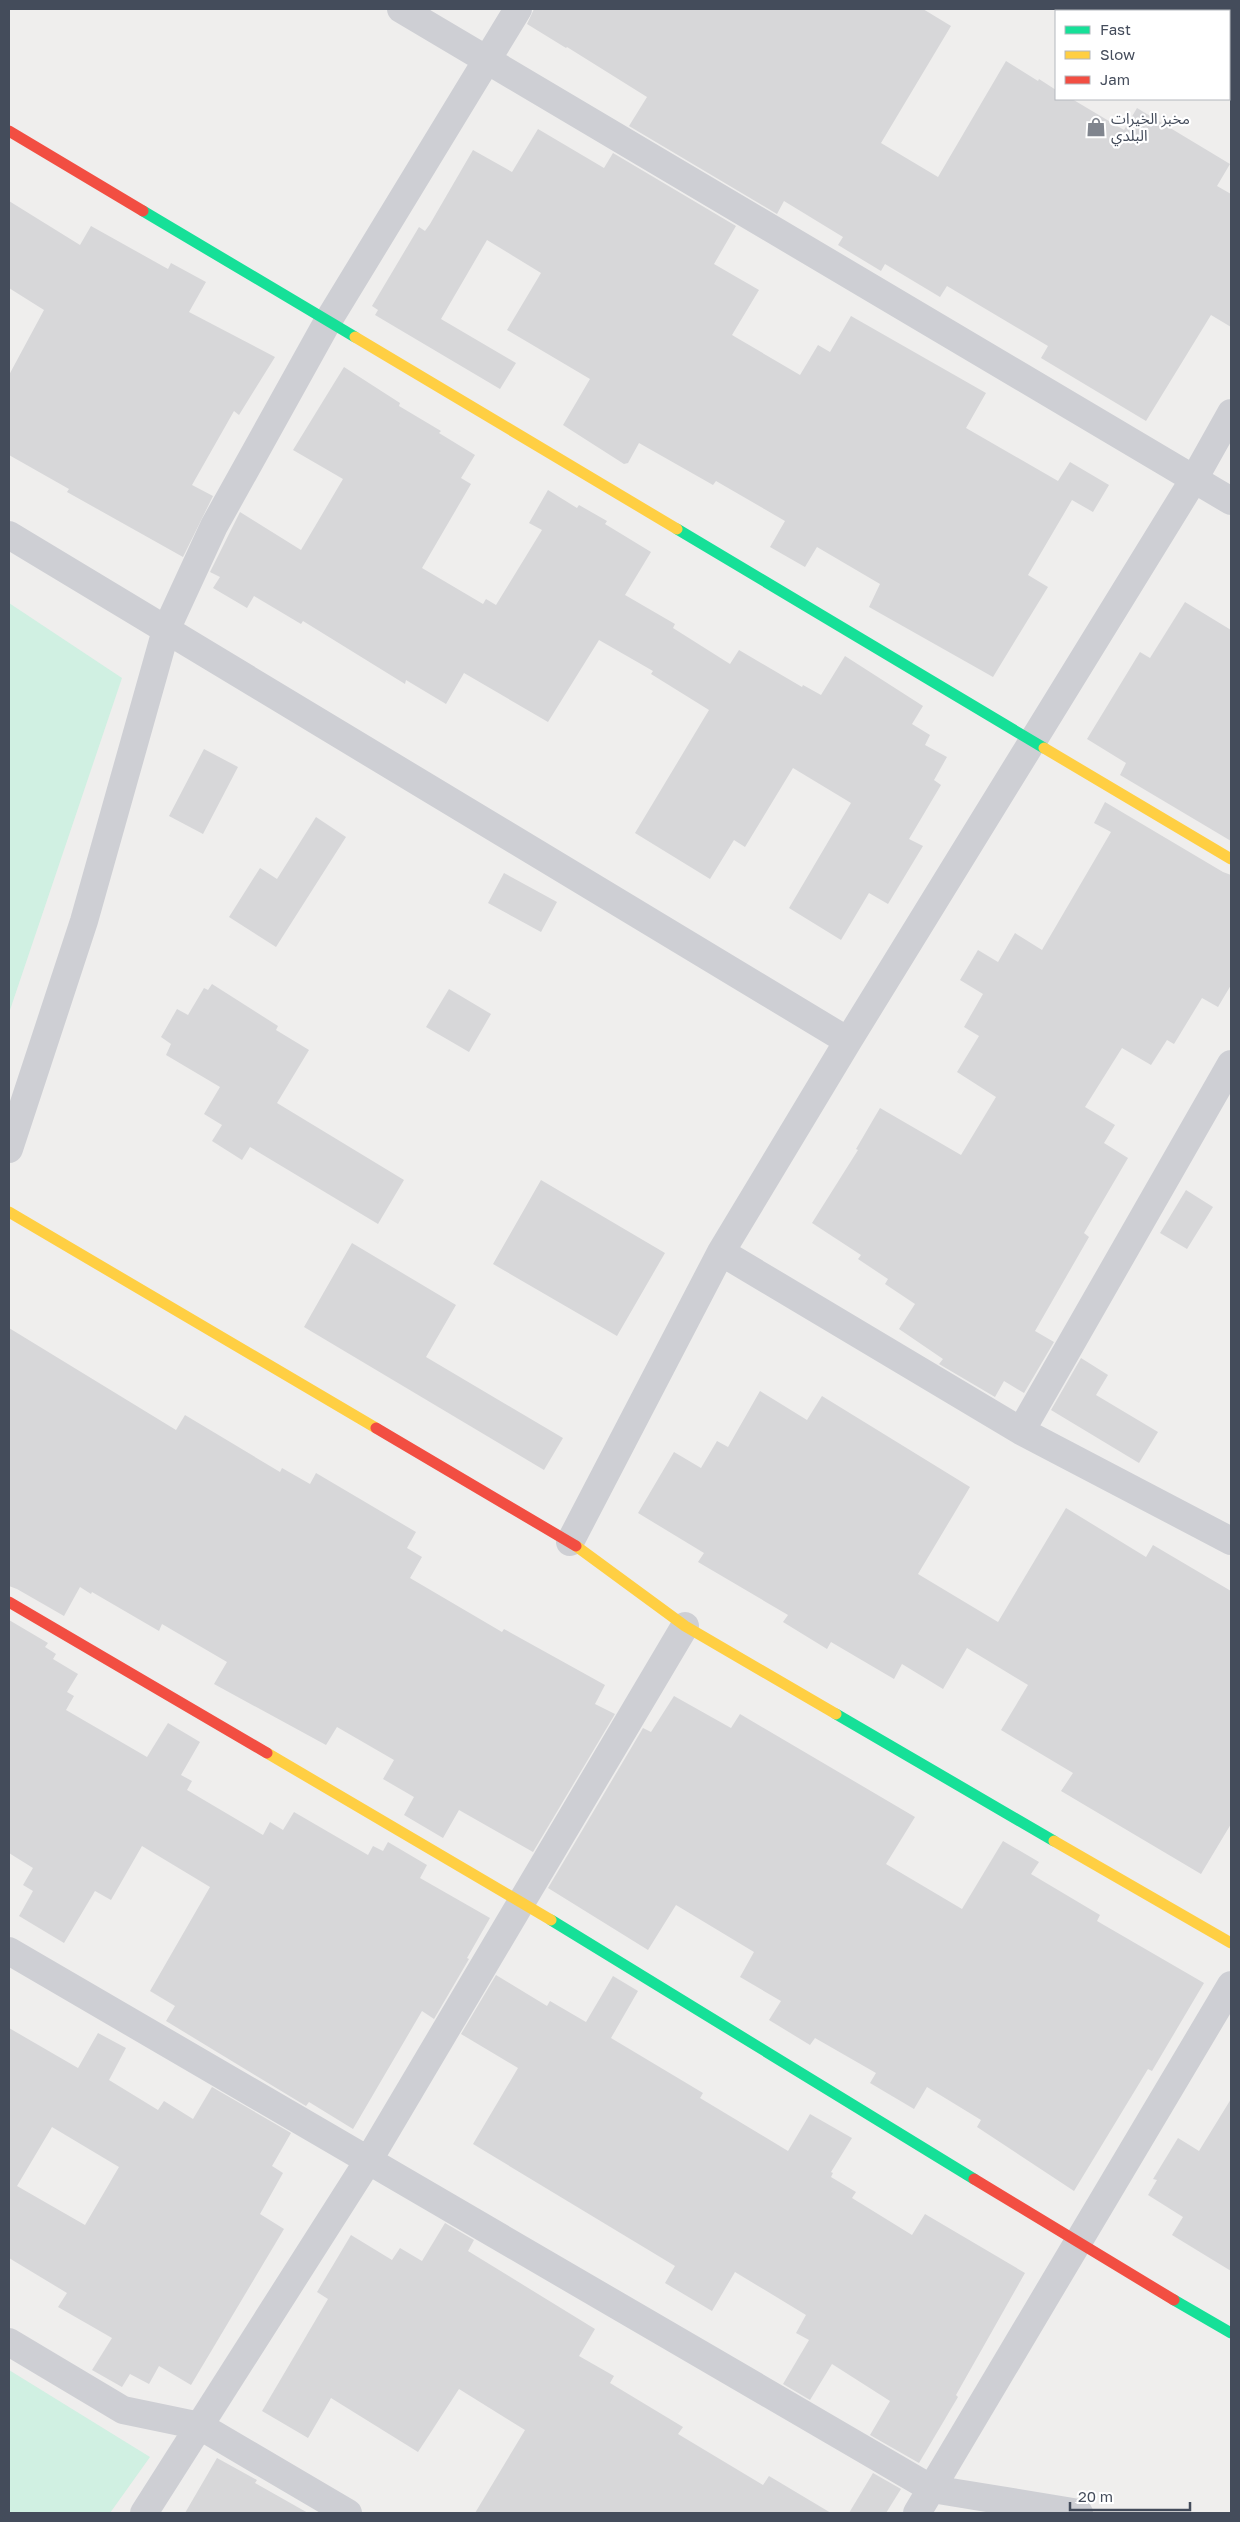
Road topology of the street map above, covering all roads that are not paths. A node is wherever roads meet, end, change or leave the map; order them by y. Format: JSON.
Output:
{"nodes":[{"id":1,"x":401,"y":9,"type":"edge"},
{"id":2,"x":518,"y":9,"type":"edge"},
{"id":3,"x":488,"y":60,"type":"junction"},
{"id":4,"x":9,"y":131,"type":"edge"},
{"id":5,"x":328,"y":321,"type":"junction"},
{"id":6,"x":1231,"y":414,"type":"edge"},
{"id":7,"x":1194,"y":479,"type":"junction"},
{"id":8,"x":1231,"y":501,"type":"edge"},
{"id":9,"x":9,"y":535,"type":"edge"},
{"id":10,"x":166,"y":630,"type":"junction"},
{"id":11,"x":1032,"y":741,"type":"junction"},
{"id":12,"x":1231,"y":859,"type":"edge"},
{"id":13,"x":848,"y":1041,"type":"junction"},
{"id":14,"x":1231,"y":1064,"type":"edge"},
{"id":15,"x":9,"y":1149,"type":"edge"},
{"id":16,"x":9,"y":1212,"type":"edge"},
{"id":17,"x":721,"y":1252,"type":"junction"},
{"id":18,"x":1021,"y":1431,"type":"junction"},
{"id":19,"x":1231,"y":1541,"type":"edge"},
{"id":20,"x":570,"y":1542,"type":"junction"},
{"id":21,"x":9,"y":1602,"type":"edge"},
{"id":22,"x":685,"y":1626,"type":"junction"},
{"id":23,"x":522,"y":1902,"type":"junction"},
{"id":24,"x":1231,"y":1943,"type":"edge"},
{"id":25,"x":9,"y":1951,"type":"edge"},
{"id":26,"x":1231,"y":1985,"type":"edge"},
{"id":27,"x":368,"y":2161,"type":"junction"},
{"id":28,"x":1078,"y":2243,"type":"junction"},
{"id":29,"x":1231,"y":2333,"type":"edge"},
{"id":30,"x":9,"y":2342,"type":"edge"},
{"id":31,"x":200,"y":2426,"type":"junction"},
{"id":32,"x":932,"y":2489,"type":"junction"},
{"id":33,"x":144,"y":2513,"type":"edge"},
{"id":34,"x":348,"y":2513,"type":"edge"},
{"id":35,"x":917,"y":2513,"type":"edge"},
{"id":36,"x":1079,"y":2513,"type":"edge"}],
"edges":[{"from":1,"to":3,"type":"street"},
{"from":2,"to":3,"type":"street"},
{"from":3,"to":5,"type":"street"},
{"from":3,"to":7,"type":"street"},
{"from":4,"to":5,"type":"street"},
{"from":5,"to":10,"type":"street"},
{"from":5,"to":11,"type":"street"},
{"from":6,"to":7,"type":"street"},
{"from":7,"to":8,"type":"street"},
{"from":7,"to":11,"type":"street"},
{"from":9,"to":10,"type":"street"},
{"from":10,"to":13,"type":"street"},
{"from":10,"to":15,"type":"street"},
{"from":11,"to":12,"type":"street"},
{"from":11,"to":13,"type":"street"},
{"from":13,"to":17,"type":"street"},
{"from":14,"to":18,"type":"street"},
{"from":16,"to":20,"type":"street"},
{"from":17,"to":18,"type":"street"},
{"from":17,"to":20,"type":"street"},
{"from":18,"to":19,"type":"street"},
{"from":20,"to":22,"type":"street"},
{"from":21,"to":23,"type":"street"},
{"from":22,"to":23,"type":"street"},
{"from":22,"to":24,"type":"street"},
{"from":23,"to":27,"type":"street"},
{"from":23,"to":28,"type":"street"},
{"from":25,"to":27,"type":"street"},
{"from":26,"to":28,"type":"street"},
{"from":27,"to":31,"type":"street"},
{"from":27,"to":32,"type":"street"},
{"from":28,"to":29,"type":"street"},
{"from":28,"to":32,"type":"street"},
{"from":30,"to":31,"type":"street"},
{"from":31,"to":33,"type":"street"},
{"from":31,"to":34,"type":"street"},
{"from":32,"to":35,"type":"street"},
{"from":32,"to":36,"type":"street"}]}
